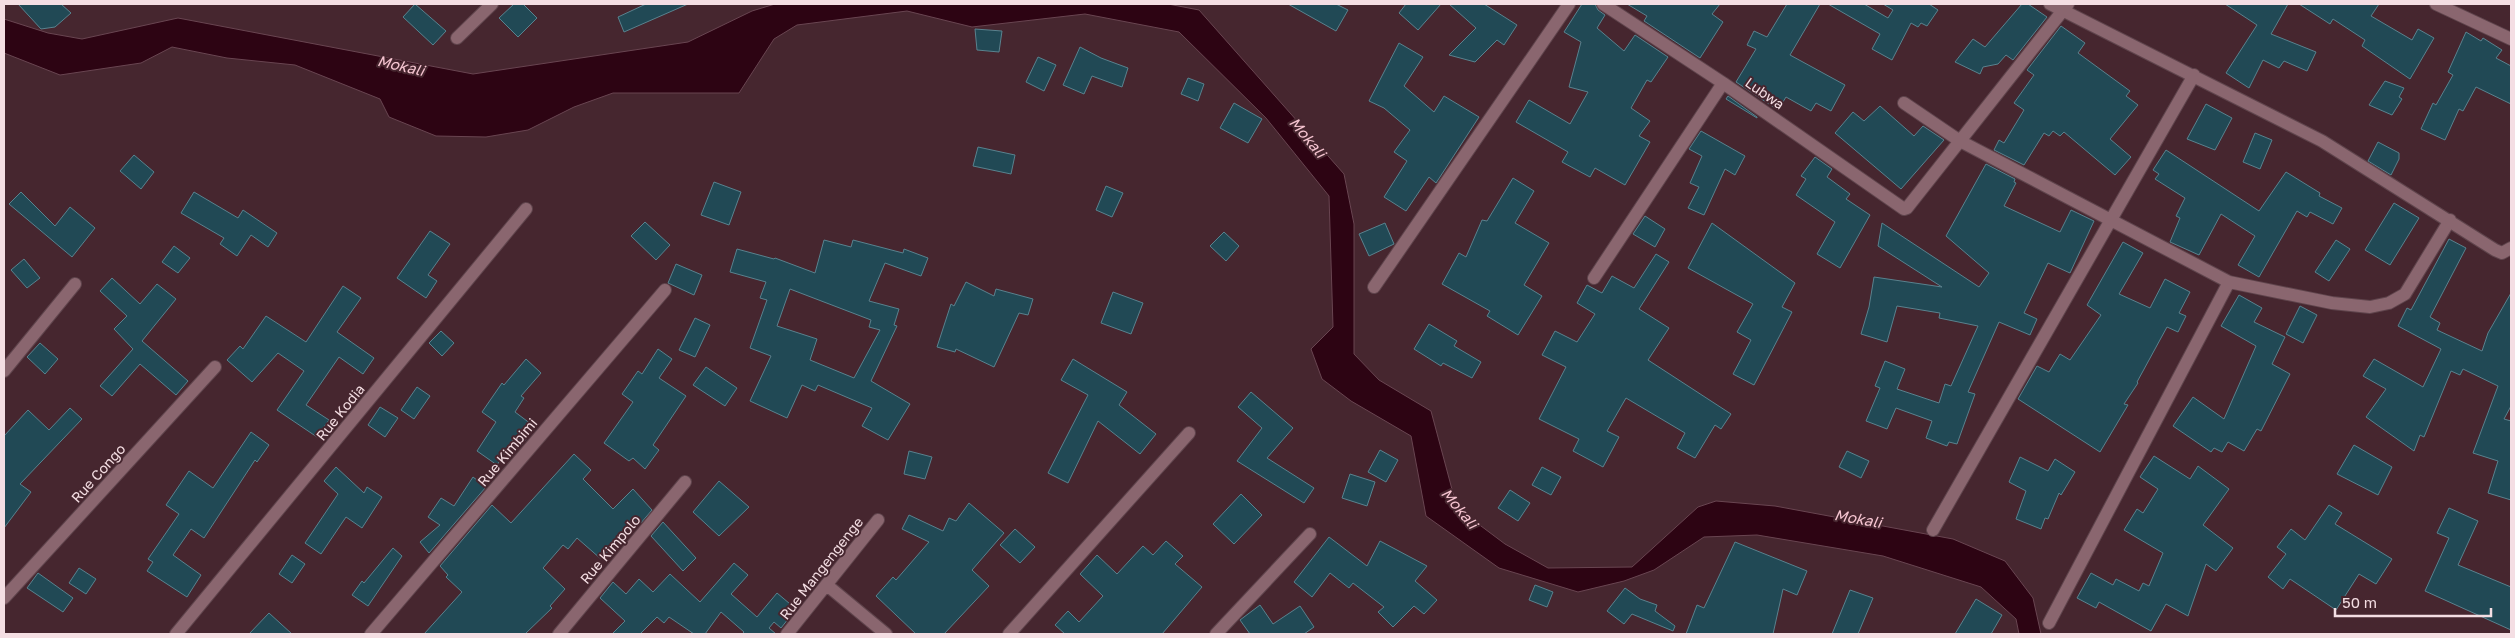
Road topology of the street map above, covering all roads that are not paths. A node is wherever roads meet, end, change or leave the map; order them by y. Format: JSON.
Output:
{"nodes":[{"id":1,"x":492,"y":4,"type":"edge"},
{"id":2,"x":1569,"y":4,"type":"edge"},
{"id":3,"x":1603,"y":4,"type":"edge"},
{"id":4,"x":2050,"y":4,"type":"edge"},
{"id":5,"x":2436,"y":4,"type":"edge"},
{"id":6,"x":2065,"y":7,"type":"edge"},
{"id":7,"x":457,"y":38,"type":"dead end"},
{"id":8,"x":2511,"y":39,"type":"edge"},
{"id":9,"x":2194,"y":75,"type":"junction"},
{"id":10,"x":1723,"y":83,"type":"junction"},
{"id":11,"x":1904,"y":103,"type":"dead end"},
{"id":12,"x":1960,"y":141,"type":"junction"},
{"id":13,"x":526,"y":210,"type":"dead end"},
{"id":14,"x":2450,"y":220,"type":"junction"},
{"id":15,"x":2110,"y":221,"type":"junction"},
{"id":16,"x":2511,"y":248,"type":"edge"},
{"id":17,"x":1594,"y":278,"type":"dead end"},
{"id":18,"x":2229,"y":282,"type":"junction"},
{"id":19,"x":75,"y":284,"type":"dead end"},
{"id":20,"x":1374,"y":287,"type":"dead end"},
{"id":21,"x":665,"y":290,"type":"dead end"},
{"id":22,"x":215,"y":367,"type":"dead end"},
{"id":23,"x":4,"y":371,"type":"edge"},
{"id":24,"x":1189,"y":433,"type":"dead end"},
{"id":25,"x":685,"y":482,"type":"dead end"},
{"id":26,"x":878,"y":520,"type":"dead end"},
{"id":27,"x":1933,"y":530,"type":"dead end"},
{"id":28,"x":1310,"y":534,"type":"dead end"},
{"id":29,"x":828,"y":586,"type":"junction"},
{"id":30,"x":4,"y":598,"type":"edge"},
{"id":31,"x":2049,"y":623,"type":"dead end"},
{"id":32,"x":176,"y":634,"type":"edge"},
{"id":33,"x":371,"y":634,"type":"edge"},
{"id":34,"x":559,"y":634,"type":"edge"},
{"id":35,"x":787,"y":634,"type":"edge"},
{"id":36,"x":886,"y":634,"type":"edge"},
{"id":37,"x":1009,"y":634,"type":"edge"},
{"id":38,"x":1216,"y":634,"type":"edge"}],
"edges":[{"from":1,"to":7,"type":"street"},
{"from":2,"to":20,"type":"street"},
{"from":3,"to":10,"type":"street","name":"Lubwa"},
{"from":4,"to":6,"type":"street"},
{"from":5,"to":8,"type":"street"},
{"from":6,"to":9,"type":"street"},
{"from":6,"to":12,"type":"street"},
{"from":9,"to":14,"type":"street"},
{"from":9,"to":15,"type":"street"},
{"from":10,"to":12,"type":"street","name":"Lubwa"},
{"from":10,"to":17,"type":"street"},
{"from":11,"to":12,"type":"street"},
{"from":12,"to":15,"type":"street"},
{"from":13,"to":32,"type":"street","name":"Rue Kodia"},
{"from":14,"to":16,"type":"street"},
{"from":14,"to":18,"type":"street"},
{"from":15,"to":18,"type":"street"},
{"from":15,"to":27,"type":"street"},
{"from":18,"to":31,"type":"street"},
{"from":19,"to":23,"type":"street"},
{"from":21,"to":33,"type":"street","name":"Rue Kimbimi"},
{"from":22,"to":30,"type":"street","name":"Rue Congo"},
{"from":24,"to":37,"type":"street"},
{"from":25,"to":34,"type":"street","name":"Rue Kimpolo"},
{"from":26,"to":29,"type":"street","name":"Rue Mangengenge"},
{"from":28,"to":38,"type":"street"},
{"from":29,"to":35,"type":"street","name":"Rue Mangengenge"},
{"from":29,"to":36,"type":"street"}]}
